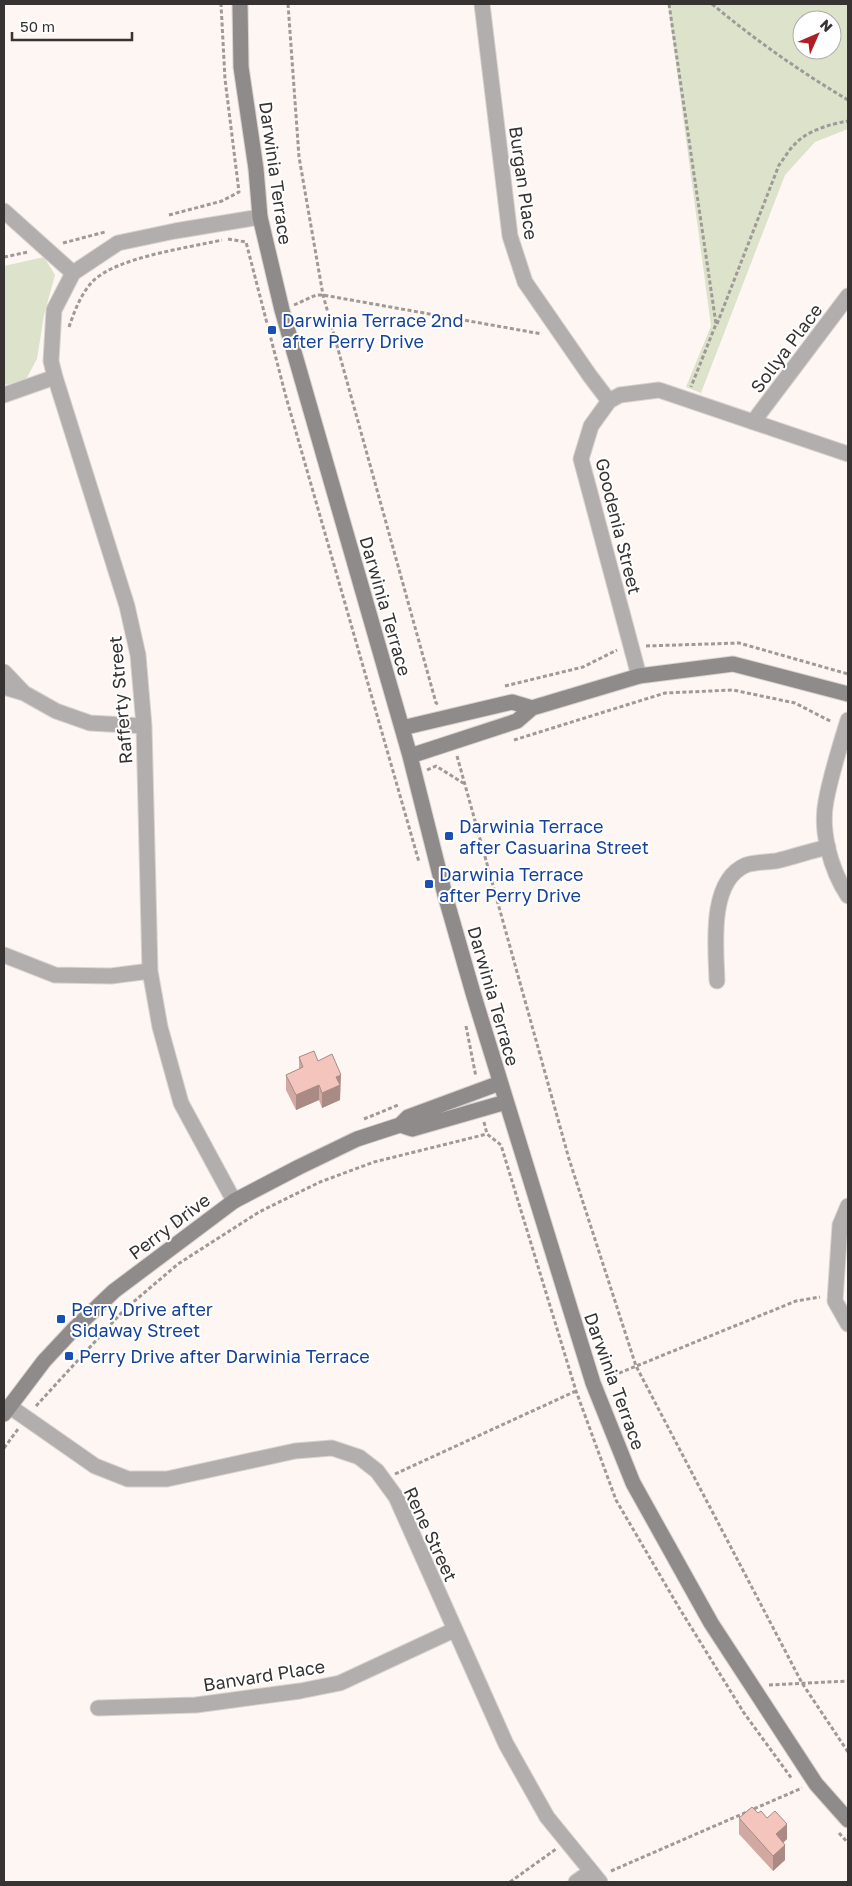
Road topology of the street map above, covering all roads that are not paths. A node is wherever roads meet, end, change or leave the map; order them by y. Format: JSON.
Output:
{"nodes":[{"id":1,"x":240,"y":4,"type":"edge"},
{"id":2,"x":482,"y":4,"type":"edge"},
{"id":3,"x":4,"y":211,"type":"edge"},
{"id":4,"x":260,"y":217,"type":"junction"},
{"id":5,"x":73,"y":273,"type":"junction"},
{"id":6,"x":848,"y":296,"type":"edge"},
{"id":7,"x":54,"y":377,"type":"junction"},
{"id":8,"x":4,"y":395,"type":"edge"},
{"id":9,"x":609,"y":401,"type":"junction"},
{"id":10,"x":753,"y":422,"type":"junction"},
{"id":11,"x":848,"y":454,"type":"edge"},
{"id":12,"x":4,"y":672,"type":"edge"},
{"id":13,"x":639,"y":676,"type":"junction"},
{"id":14,"x":4,"y":687,"type":"edge"},
{"id":15,"x":24,"y":693,"type":"junction"},
{"id":16,"x":848,"y":694,"type":"edge"},
{"id":17,"x":532,"y":708,"type":"junction"},
{"id":18,"x":847,"y":723,"type":"edge"},
{"id":19,"x":144,"y":726,"type":"junction"},
{"id":20,"x":402,"y":728,"type":"junction"},
{"id":21,"x":410,"y":756,"type":"junction"},
{"id":22,"x":828,"y":847,"type":"junction"},
{"id":23,"x":848,"y":896,"type":"edge"},
{"id":24,"x":4,"y":955,"type":"edge"},
{"id":25,"x":150,"y":971,"type":"junction"},
{"id":26,"x":717,"y":981,"type":"dead end"},
{"id":27,"x":500,"y":1083,"type":"junction"},
{"id":28,"x":506,"y":1102,"type":"junction"},
{"id":29,"x":400,"y":1125,"type":"junction"},
{"id":30,"x":234,"y":1201,"type":"junction"},
{"id":31,"x":848,"y":1206,"type":"edge"},
{"id":32,"x":848,"y":1324,"type":"edge"},
{"id":33,"x":6,"y":1410,"type":"edge"},
{"id":34,"x":454,"y":1630,"type":"junction"},
{"id":35,"x":98,"y":1708,"type":"dead end"},
{"id":36,"x":848,"y":1820,"type":"edge"},
{"id":37,"x":595,"y":1877,"type":"edge"},
{"id":38,"x":576,"y":1882,"type":"edge"}],
"edges":[{"from":1,"to":4,"type":"main road","name":"Darwinia Terrace"},
{"from":2,"to":9,"type":"street","name":"Burgan Place"},
{"from":3,"to":5,"type":"street"},
{"from":4,"to":5,"type":"street","name":"Rafferty Street"},
{"from":4,"to":20,"type":"main road","name":"Darwinia Terrace"},
{"from":5,"to":7,"type":"street","name":"Rafferty Street"},
{"from":6,"to":10,"type":"street","name":"Sollya Place"},
{"from":7,"to":8,"type":"street"},
{"from":7,"to":19,"type":"street","name":"Rafferty Street"},
{"from":9,"to":10,"type":"street"},
{"from":9,"to":13,"type":"street","name":"Goodenia Street"},
{"from":10,"to":11,"type":"street"},
{"from":12,"to":15,"type":"street"},
{"from":13,"to":16,"type":"main road"},
{"from":13,"to":17,"type":"main road"},
{"from":14,"to":15,"type":"street"},
{"from":15,"to":19,"type":"street"},
{"from":17,"to":20,"type":"main road"},
{"from":17,"to":21,"type":"main road"},
{"from":18,"to":22,"type":"street"},
{"from":19,"to":25,"type":"street","name":"Rafferty Street"},
{"from":20,"to":21,"type":"main road","name":"Darwinia Terrace"},
{"from":21,"to":27,"type":"main road","name":"Darwinia Terrace"},
{"from":22,"to":23,"type":"street"},
{"from":22,"to":26,"type":"street"},
{"from":24,"to":25,"type":"street"},
{"from":25,"to":30,"type":"street","name":"Rafferty Street"},
{"from":27,"to":28,"type":"main road","name":"Darwinia Terrace"},
{"from":27,"to":29,"type":"main road","name":"Perry Drive"},
{"from":28,"to":29,"type":"main road","name":"Perry Drive"},
{"from":28,"to":36,"type":"main road","name":"Darwinia Terrace"},
{"from":29,"to":30,"type":"main road","name":"Perry Drive"},
{"from":30,"to":33,"type":"main road","name":"Perry Drive"},
{"from":31,"to":32,"type":"street"},
{"from":33,"to":34,"type":"street","name":"Rene Street"},
{"from":34,"to":35,"type":"street","name":"Banvard Place"},
{"from":34,"to":37,"type":"street","name":"Rene Street"},
{"from":37,"to":38,"type":"street"}]}
